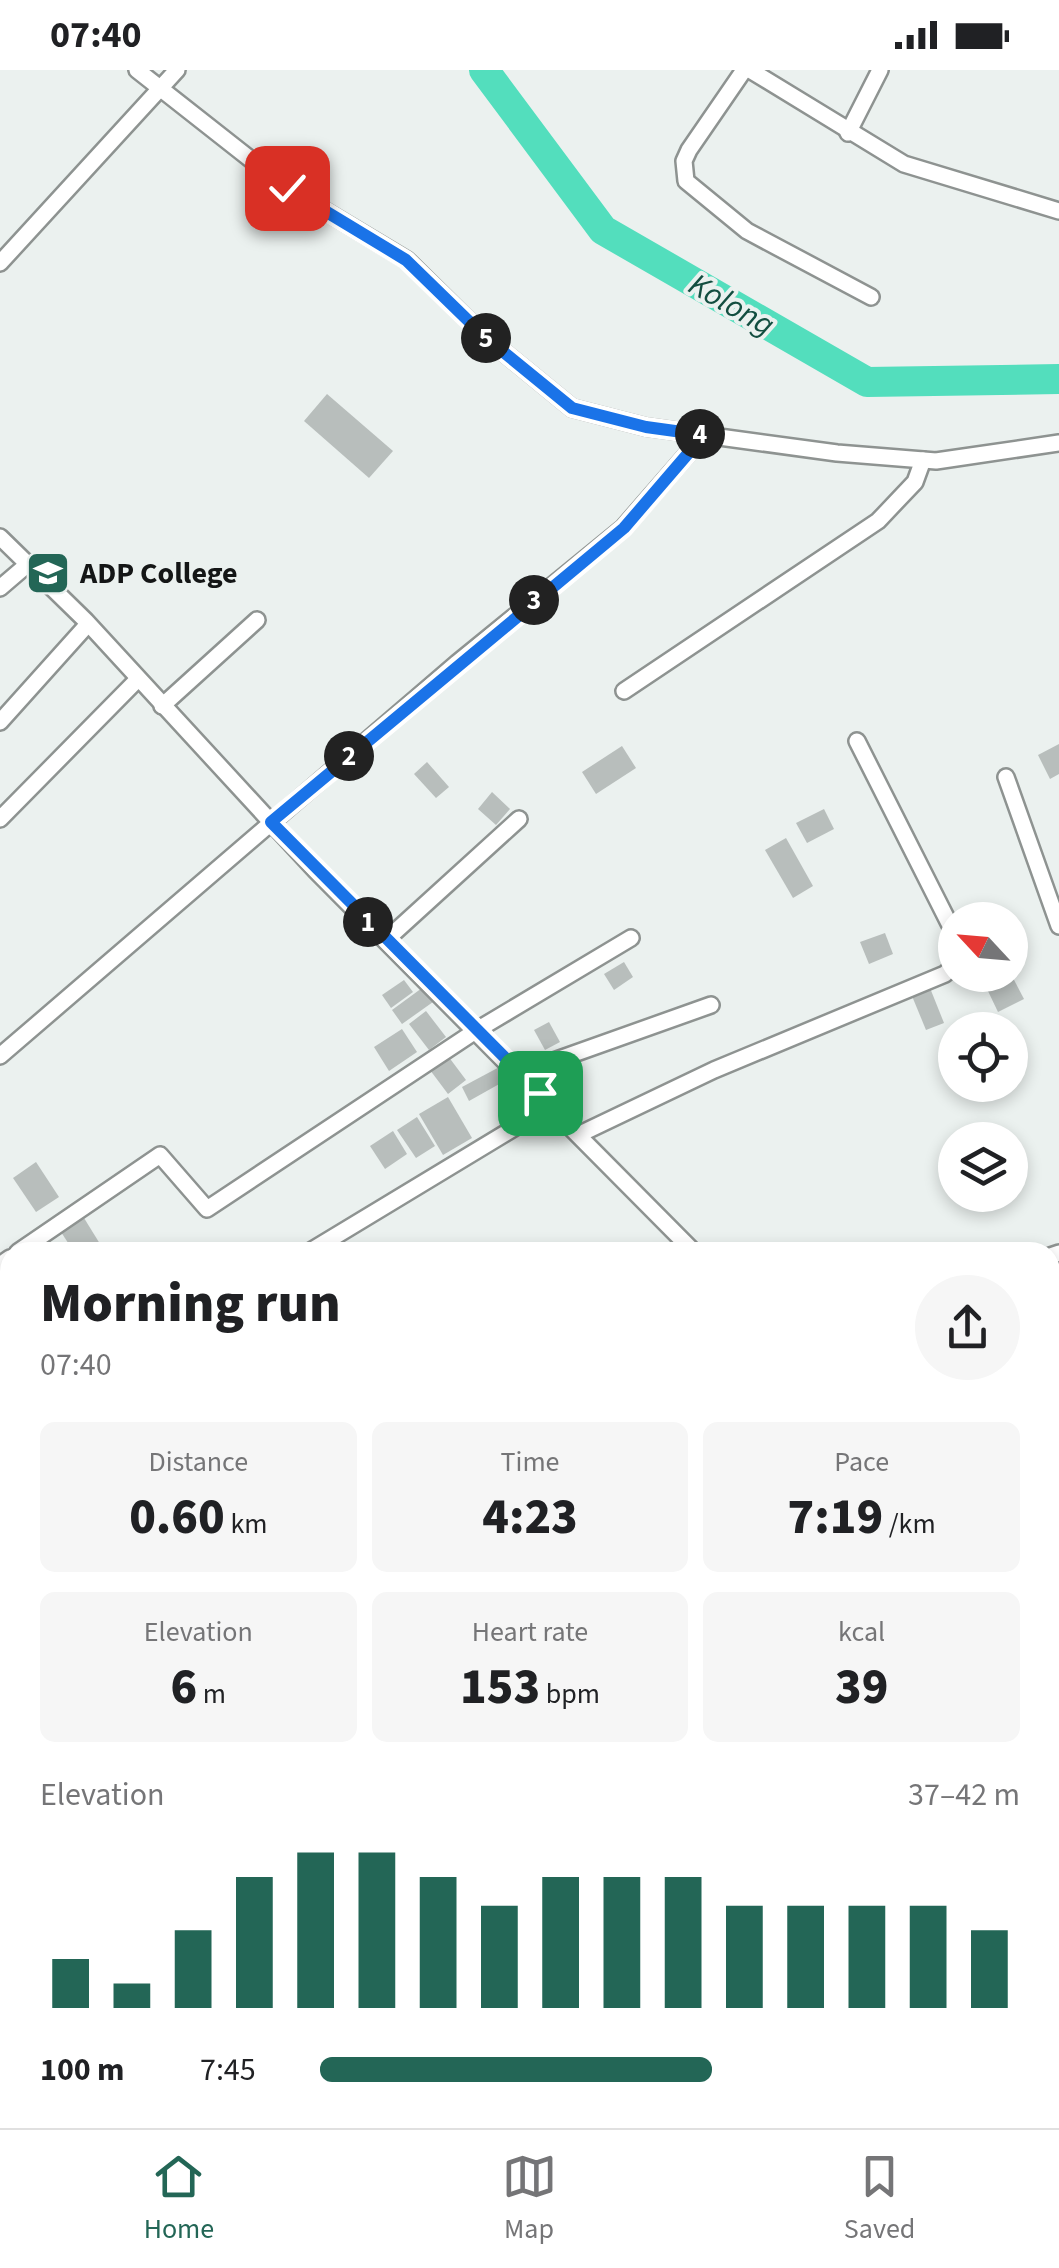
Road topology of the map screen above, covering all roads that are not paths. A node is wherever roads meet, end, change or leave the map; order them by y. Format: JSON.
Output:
{"nodes":[{"id":1,"x":137,"y":70,"type":"edge"},
{"id":2,"x":177,"y":70,"type":"edge"},
{"id":3,"x":747,"y":70,"type":"edge"},
{"id":4,"x":880,"y":70,"type":"edge"},
{"id":5,"x":159,"y":90,"type":"junction"},
{"id":6,"x":848,"y":133,"type":"junction"},
{"id":7,"x":1059,"y":212,"type":"edge"},
{"id":8,"x":0,"y":263,"type":"edge"},
{"id":9,"x":871,"y":297,"type":"dead end"},
{"id":10,"x":704,"y":435,"type":"junction"},
{"id":11,"x":1059,"y":443,"type":"edge"},
{"id":12,"x":923,"y":460,"type":"junction"},
{"id":13,"x":0,"y":537,"type":"edge"},
{"id":14,"x":28,"y":564,"type":"junction"},
{"id":15,"x":0,"y":588,"type":"edge"},
{"id":16,"x":257,"y":620,"type":"dead end"},
{"id":17,"x":88,"y":624,"type":"junction"},
{"id":18,"x":138,"y":679,"type":"junction"},
{"id":19,"x":624,"y":691,"type":"dead end"},
{"id":20,"x":162,"y":706,"type":"junction"},
{"id":21,"x":0,"y":722,"type":"edge"},
{"id":22,"x":856,"y":741,"type":"dead end"},
{"id":23,"x":1006,"y":778,"type":"dead end"},
{"id":24,"x":0,"y":819,"type":"edge"},
{"id":25,"x":518,"y":819,"type":"dead end"},
{"id":26,"x":271,"y":822,"type":"junction"},
{"id":27,"x":938,"y":902,"type":"edge"},
{"id":28,"x":1059,"y":926,"type":"edge"},
{"id":29,"x":631,"y":938,"type":"dead end"},
{"id":30,"x":386,"y":940,"type":"junction"},
{"id":31,"x":938,"y":977,"type":"edge"},
{"id":32,"x":711,"y":1005,"type":"dead end"},
{"id":33,"x":476,"y":1030,"type":"junction"},
{"id":34,"x":0,"y":1056,"type":"edge"},
{"id":35,"x":520,"y":1073,"type":"junction"},
{"id":36,"x":552,"y":1106,"type":"junction"},
{"id":37,"x":580,"y":1134,"type":"junction"},
{"id":38,"x":33,"y":1242,"type":"edge"},
{"id":39,"x":327,"y":1242,"type":"edge"},
{"id":40,"x":684,"y":1242,"type":"edge"}],
"edges":[{"from":1,"to":5,"type":"street"},
{"from":2,"to":5,"type":"street"},
{"from":3,"to":6,"type":"street"},
{"from":3,"to":9,"type":"street"},
{"from":4,"to":6,"type":"street"},
{"from":5,"to":8,"type":"street"},
{"from":5,"to":10,"type":"street"},
{"from":6,"to":7,"type":"street"},
{"from":10,"to":12,"type":"street"},
{"from":10,"to":26,"type":"street"},
{"from":11,"to":12,"type":"street"},
{"from":12,"to":19,"type":"street"},
{"from":13,"to":14,"type":"street"},
{"from":14,"to":15,"type":"street"},
{"from":14,"to":17,"type":"street"},
{"from":16,"to":20,"type":"street"},
{"from":17,"to":18,"type":"street"},
{"from":17,"to":21,"type":"street"},
{"from":18,"to":20,"type":"street"},
{"from":18,"to":24,"type":"street"},
{"from":20,"to":26,"type":"street"},
{"from":22,"to":27,"type":"street"},
{"from":23,"to":28,"type":"street"},
{"from":25,"to":30,"type":"street"},
{"from":26,"to":30,"type":"street"},
{"from":26,"to":34,"type":"street"},
{"from":29,"to":33,"type":"street"},
{"from":30,"to":33,"type":"street"},
{"from":31,"to":37,"type":"street"},
{"from":32,"to":35,"type":"street"},
{"from":33,"to":35,"type":"street"},
{"from":33,"to":38,"type":"street"},
{"from":35,"to":36,"type":"street"},
{"from":36,"to":37,"type":"street"},
{"from":36,"to":39,"type":"street"},
{"from":37,"to":40,"type":"street"}]}
